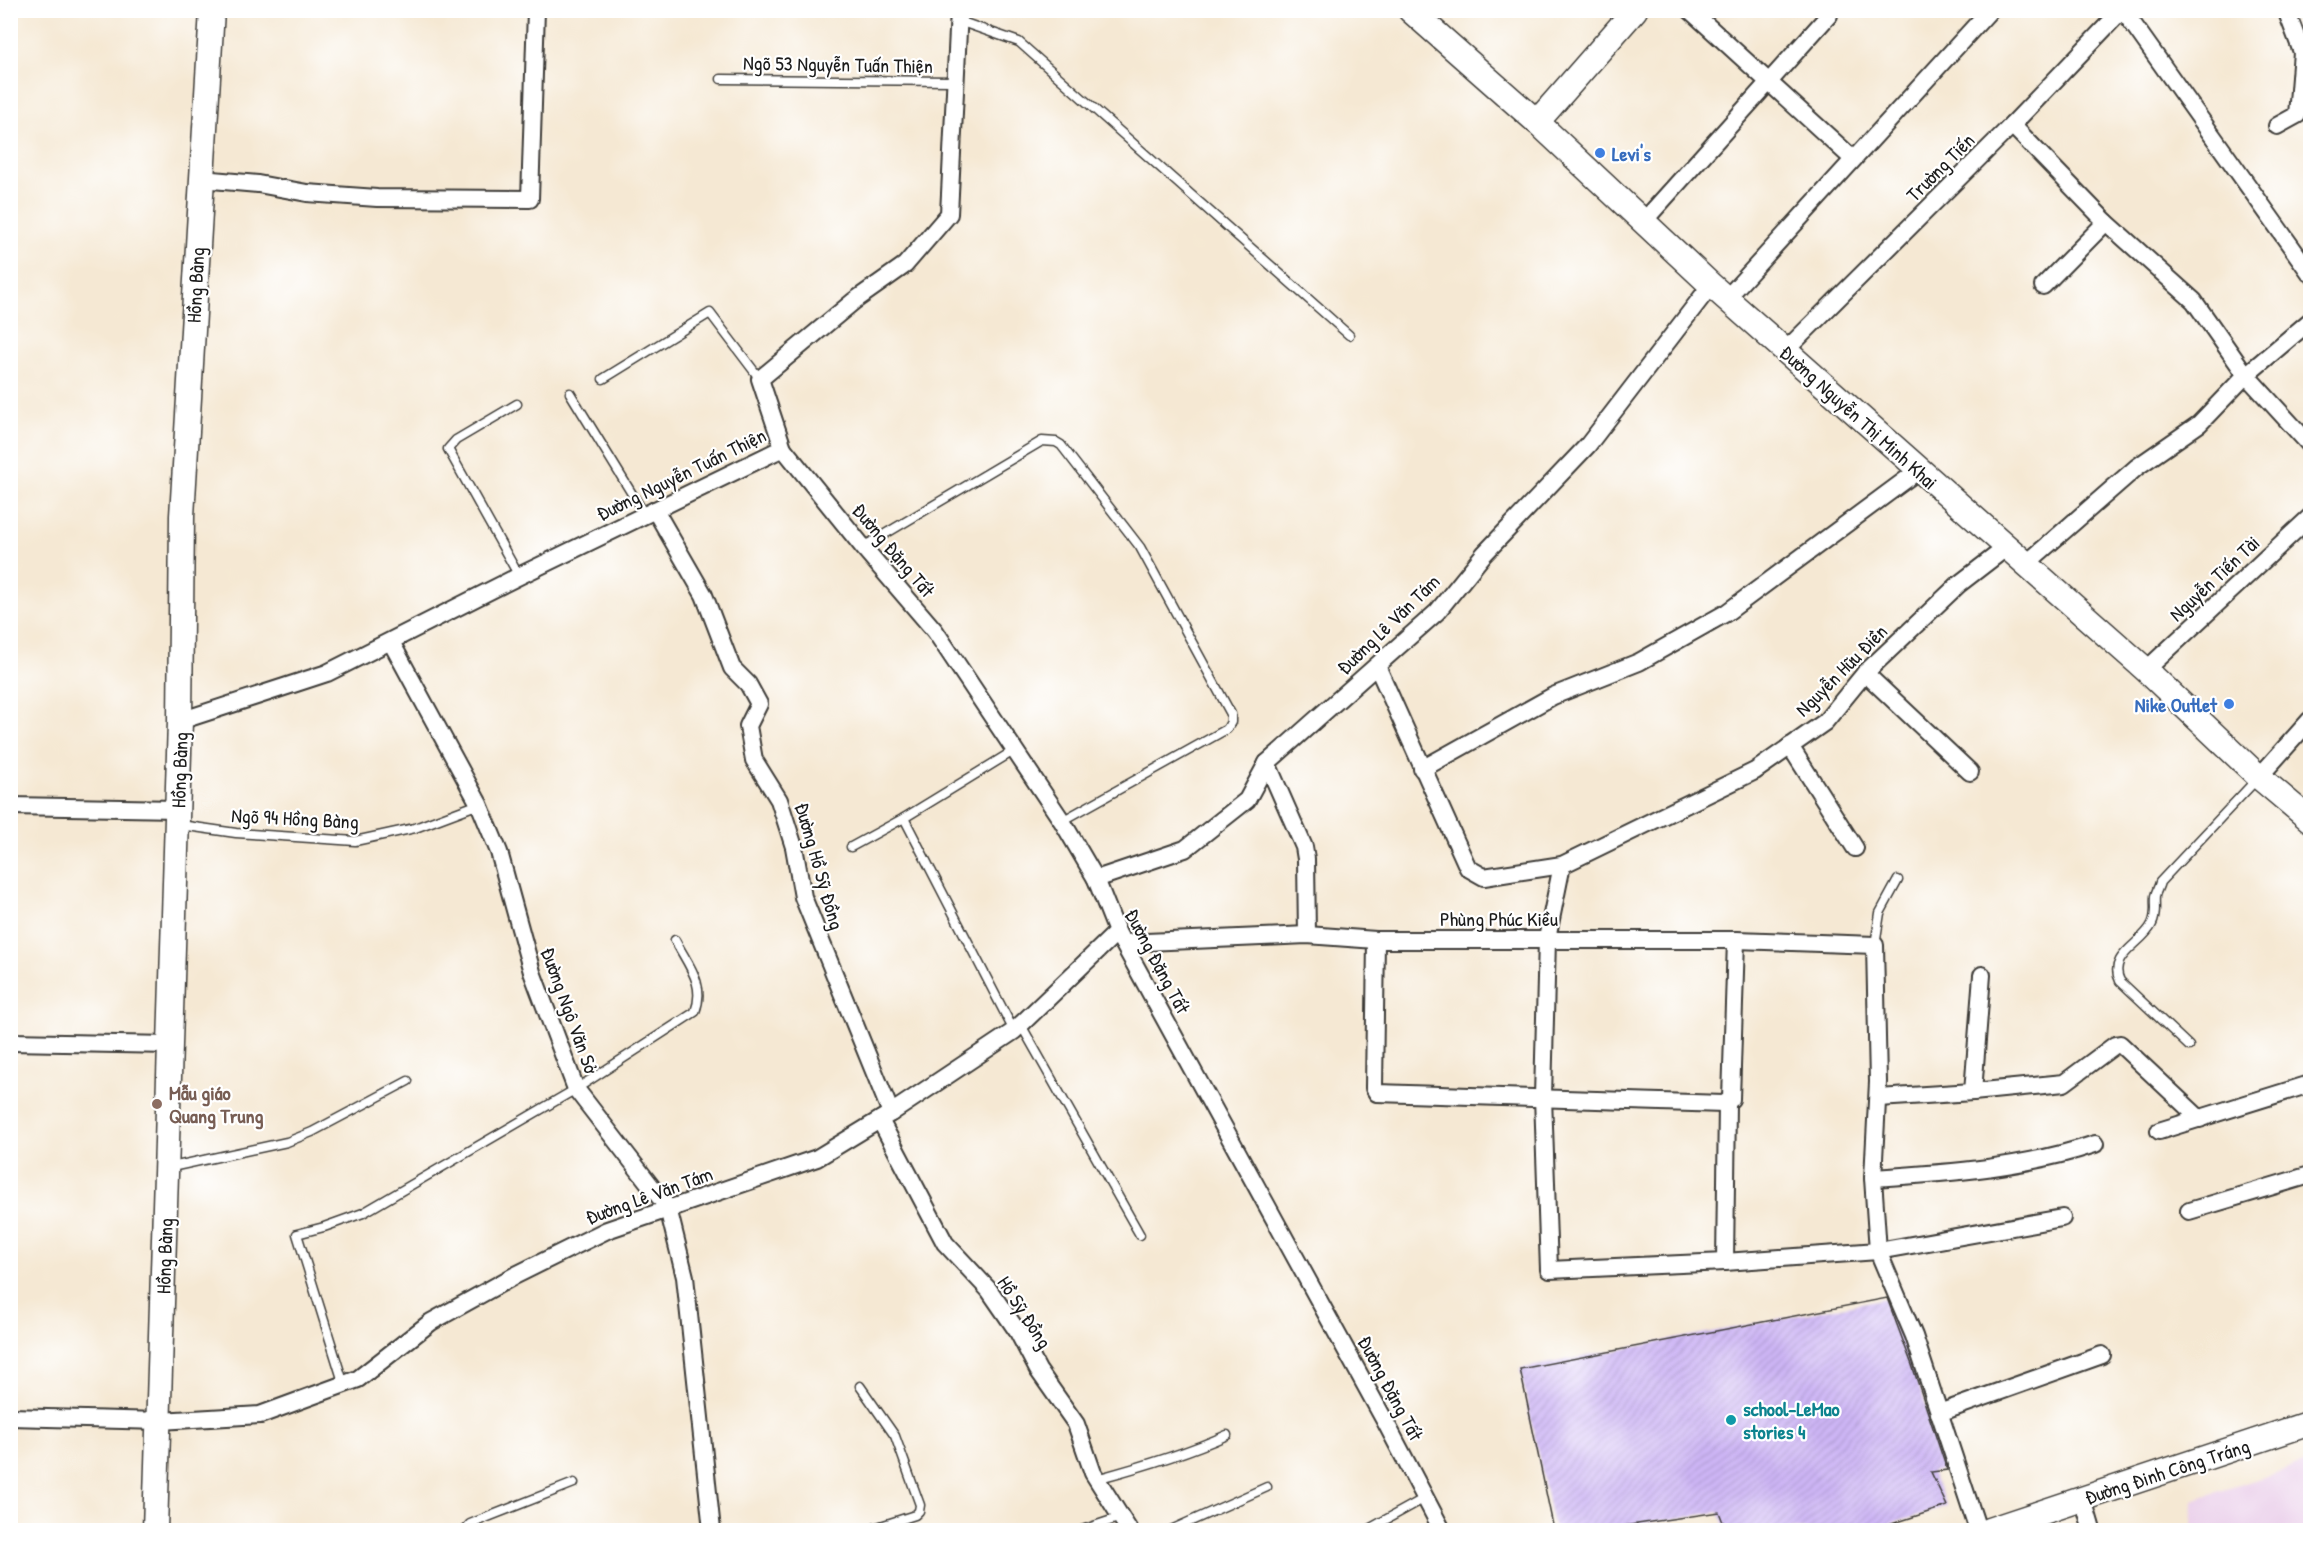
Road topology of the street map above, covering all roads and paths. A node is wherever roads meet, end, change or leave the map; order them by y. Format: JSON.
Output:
{"nodes":[{"id":1,"x":212,"y":10,"type":"edge"},
{"id":2,"x":536,"y":10,"type":"edge"},
{"id":3,"x":1410,"y":10,"type":"edge"},
{"id":4,"x":1635,"y":10,"type":"edge"},
{"id":5,"x":1690,"y":10,"type":"edge"},
{"id":6,"x":1990,"y":10,"type":"edge"},
{"id":7,"x":2123,"y":10,"type":"edge"},
{"id":8,"x":2286,"y":10,"type":"edge"},
{"id":9,"x":1829,"y":15,"type":"dead end"},
{"id":10,"x":959,"y":16,"type":"edge"},
{"id":11,"x":2306,"y":52,"type":"edge"},
{"id":12,"x":721,"y":79,"type":"dead end"},
{"id":13,"x":955,"y":81,"type":"junction"},
{"id":14,"x":1768,"y":82,"type":"junction"},
{"id":15,"x":1537,"y":122,"type":"junction"},
{"id":16,"x":2012,"y":125,"type":"junction"},
{"id":17,"x":2277,"y":126,"type":"dead end"},
{"id":18,"x":1853,"y":159,"type":"junction"},
{"id":19,"x":201,"y":179,"type":"junction"},
{"id":20,"x":1643,"y":222,"type":"junction"},
{"id":21,"x":2106,"y":222,"type":"junction"},
{"id":22,"x":2310,"y":273,"type":"edge"},
{"id":23,"x":2043,"y":286,"type":"dead end"},
{"id":24,"x":1718,"y":292,"type":"junction"},
{"id":25,"x":2310,"y":321,"type":"edge"},
{"id":26,"x":1348,"y":336,"type":"dead end"},
{"id":27,"x":1785,"y":351,"type":"junction"},
{"id":28,"x":2246,"y":375,"type":"junction"},
{"id":29,"x":603,"y":379,"type":"dead end"},
{"id":30,"x":760,"y":379,"type":"junction"},
{"id":31,"x":570,"y":393,"type":"dead end"},
{"id":32,"x":517,"y":404,"type":"dead end"},
{"id":33,"x":2310,"y":445,"type":"edge"},
{"id":34,"x":783,"y":448,"type":"junction"},
{"id":35,"x":1919,"y":470,"type":"junction"},
{"id":36,"x":650,"y":512,"type":"junction"},
{"id":37,"x":2310,"y":517,"type":"edge"},
{"id":38,"x":863,"y":547,"type":"junction"},
{"id":39,"x":2007,"y":548,"type":"junction"},
{"id":40,"x":2026,"y":564,"type":"junction"},
{"id":41,"x":519,"y":576,"type":"junction"},
{"id":42,"x":391,"y":642,"type":"junction"},
{"id":43,"x":1377,"y":666,"type":"junction"},
{"id":44,"x":2145,"y":670,"type":"junction"},
{"id":45,"x":1865,"y":673,"type":"junction"},
{"id":46,"x":2310,"y":720,"type":"edge"},
{"id":47,"x":180,"y":721,"type":"junction"},
{"id":48,"x":1790,"y":746,"type":"junction"},
{"id":49,"x":1016,"y":750,"type":"junction"},
{"id":50,"x":1267,"y":763,"type":"junction"},
{"id":51,"x":1422,"y":769,"type":"junction"},
{"id":52,"x":1970,"y":772,"type":"dead end"},
{"id":53,"x":2259,"y":777,"type":"junction"},
{"id":54,"x":478,"y":804,"type":"junction"},
{"id":55,"x":10,"y":806,"type":"edge"},
{"id":56,"x":177,"y":817,"type":"junction"},
{"id":57,"x":904,"y":818,"type":"junction"},
{"id":58,"x":2310,"y":820,"type":"edge"},
{"id":59,"x":1062,"y":821,"type":"junction"},
{"id":60,"x":851,"y":847,"type":"dead end"},
{"id":61,"x":1855,"y":848,"type":"dead end"},
{"id":62,"x":1562,"y":865,"type":"junction"},
{"id":63,"x":1096,"y":879,"type":"junction"},
{"id":64,"x":1898,"y":880,"type":"dead end"},
{"id":65,"x":1307,"y":935,"type":"junction"},
{"id":66,"x":1120,"y":937,"type":"junction"},
{"id":67,"x":1547,"y":939,"type":"junction"},
{"id":68,"x":675,"y":940,"type":"dead end"},
{"id":69,"x":1376,"y":940,"type":"junction"},
{"id":70,"x":1736,"y":940,"type":"junction"},
{"id":71,"x":1875,"y":945,"type":"junction"},
{"id":72,"x":1982,"y":975,"type":"dead end"},
{"id":73,"x":1018,"y":1028,"type":"junction"},
{"id":74,"x":10,"y":1042,"type":"edge"},
{"id":75,"x":171,"y":1045,"type":"junction"},
{"id":76,"x":2189,"y":1046,"type":"dead end"},
{"id":77,"x":408,"y":1081,"type":"dead end"},
{"id":78,"x":2310,"y":1084,"type":"edge"},
{"id":79,"x":576,"y":1089,"type":"junction"},
{"id":80,"x":1973,"y":1092,"type":"junction"},
{"id":81,"x":1544,"y":1097,"type":"junction"},
{"id":82,"x":1878,"y":1098,"type":"junction"},
{"id":83,"x":1727,"y":1103,"type":"junction"},
{"id":84,"x":886,"y":1117,"type":"junction"},
{"id":85,"x":2199,"y":1119,"type":"junction"},
{"id":86,"x":2159,"y":1131,"type":"dead end"},
{"id":87,"x":2095,"y":1144,"type":"dead end"},
{"id":88,"x":167,"y":1168,"type":"junction"},
{"id":89,"x":2310,"y":1175,"type":"edge"},
{"id":90,"x":1873,"y":1178,"type":"junction"},
{"id":91,"x":668,"y":1208,"type":"junction"},
{"id":92,"x":2189,"y":1211,"type":"dead end"},
{"id":93,"x":2062,"y":1218,"type":"dead end"},
{"id":94,"x":1140,"y":1235,"type":"dead end"},
{"id":95,"x":1878,"y":1251,"type":"junction"},
{"id":96,"x":1725,"y":1262,"type":"junction"},
{"id":97,"x":2102,"y":1355,"type":"dead end"},
{"id":98,"x":344,"y":1385,"type":"junction"},
{"id":99,"x":860,"y":1386,"type":"dead end"},
{"id":100,"x":1939,"y":1413,"type":"junction"},
{"id":101,"x":10,"y":1418,"type":"edge"},
{"id":102,"x":160,"y":1421,"type":"junction"},
{"id":103,"x":2310,"y":1423,"type":"edge"},
{"id":104,"x":1227,"y":1435,"type":"dead end"},
{"id":105,"x":1096,"y":1479,"type":"junction"},
{"id":106,"x":574,"y":1483,"type":"dead end"},
{"id":107,"x":1267,"y":1487,"type":"dead end"},
{"id":108,"x":1425,"y":1498,"type":"junction"},
{"id":109,"x":2083,"y":1499,"type":"junction"},
{"id":110,"x":1125,"y":1523,"type":"edge"},
{"id":111,"x":155,"y":1530,"type":"edge"},
{"id":112,"x":465,"y":1530,"type":"edge"},
{"id":113,"x":712,"y":1530,"type":"edge"},
{"id":114,"x":868,"y":1530,"type":"edge"},
{"id":115,"x":1082,"y":1530,"type":"edge"},
{"id":116,"x":1171,"y":1530,"type":"edge"},
{"id":117,"x":1367,"y":1530,"type":"edge"},
{"id":118,"x":1442,"y":1530,"type":"edge"},
{"id":119,"x":1978,"y":1530,"type":"edge"},
{"id":120,"x":1989,"y":1530,"type":"edge"},
{"id":121,"x":2092,"y":1530,"type":"edge"}],
"edges":[{"from":1,"to":19,"type":"street","name":"Hồng Bàng"},
{"from":2,"to":19,"type":"street"},
{"from":3,"to":15,"type":"street","name":"Đường Nguyễn Thị Minh Khai"},
{"from":4,"to":15,"type":"street"},
{"from":5,"to":14,"type":"street"},
{"from":6,"to":18,"type":"street","name":"Đường Lê Văn Tám"},
{"from":7,"to":16,"type":"street","name":"Trường Tiến"},
{"from":7,"to":22,"type":"street"},
{"from":8,"to":11,"type":"street"},
{"from":9,"to":14,"type":"street"},
{"from":10,"to":13,"type":"street"},
{"from":10,"to":26,"type":"lane"},
{"from":11,"to":17,"type":"street"},
{"from":12,"to":13,"type":"lane","name":"Ngõ 53 Nguyễn Tuấn Thiện"},
{"from":13,"to":30,"type":"street"},
{"from":14,"to":18,"type":"street"},
{"from":14,"to":20,"type":"street"},
{"from":15,"to":20,"type":"street","name":"Đường Nguyễn Thị Minh Khai"},
{"from":16,"to":21,"type":"street"},
{"from":16,"to":27,"type":"street","name":"Trường Tiến"},
{"from":18,"to":24,"type":"street","name":"Đường Lê Văn Tám"},
{"from":19,"to":47,"type":"street","name":"Hồng Bàng"},
{"from":20,"to":24,"type":"street","name":"Đường Nguyễn Thị Minh Khai"},
{"from":21,"to":23,"type":"street"},
{"from":21,"to":28,"type":"street"},
{"from":24,"to":27,"type":"street","name":"Đường Nguyễn Thị Minh Khai"},
{"from":24,"to":43,"type":"street","name":"Đường Lê Văn Tám"},
{"from":25,"to":28,"type":"street"},
{"from":27,"to":35,"type":"street","name":"Đường Nguyễn Thị Minh Khai"},
{"from":28,"to":33,"type":"street"},
{"from":28,"to":40,"type":"street"},
{"from":29,"to":30,"type":"lane"},
{"from":30,"to":34,"type":"street","name":"Đường Nguyễn Tuấn Thiện"},
{"from":31,"to":36,"type":"lane"},
{"from":32,"to":41,"type":"lane"},
{"from":34,"to":36,"type":"street","name":"Đường Nguyễn Tuấn Thiện"},
{"from":34,"to":38,"type":"street","name":"Đường Đặng Tất"},
{"from":35,"to":39,"type":"street","name":"Đường Nguyễn Thị Minh Khai"},
{"from":35,"to":51,"type":"street"},
{"from":36,"to":41,"type":"street","name":"Đường Nguyễn Tuấn Thiện"},
{"from":36,"to":84,"type":"street","name":"Đường Hồ Sỹ Đồng"},
{"from":37,"to":44,"type":"street","name":"Nguyễn Tiến Tài"},
{"from":38,"to":49,"type":"street","name":"Đường Đặng Tất"},
{"from":38,"to":59,"type":"lane"},
{"from":39,"to":40,"type":"street","name":"Đường Nguyễn Thị Minh Khai"},
{"from":39,"to":45,"type":"street","name":"Nguyễn Hữu Điền"},
{"from":40,"to":44,"type":"street","name":"Đường Nguyễn Thị Minh Khai"},
{"from":41,"to":42,"type":"street","name":"Đường Nguyễn Tuấn Thiện"},
{"from":42,"to":47,"type":"street","name":"Đường Nguyễn Tuấn Thiện"},
{"from":42,"to":54,"type":"street","name":"Đường Ngô Văn Sở"},
{"from":43,"to":50,"type":"street","name":"Đường Lê Văn Tám"},
{"from":43,"to":51,"type":"street","name":"Nguyễn Hữu Điền"},
{"from":44,"to":53,"type":"street","name":"Đường Nguyễn Thị Minh Khai"},
{"from":45,"to":48,"type":"street","name":"Nguyễn Hữu Điền"},
{"from":45,"to":52,"type":"street"},
{"from":46,"to":53,"type":"street"},
{"from":47,"to":56,"type":"street","name":"Hồng Bàng"},
{"from":48,"to":61,"type":"street"},
{"from":48,"to":62,"type":"street","name":"Nguyễn Hữu Điền"},
{"from":49,"to":57,"type":"lane"},
{"from":49,"to":59,"type":"street","name":"Đường Đặng Tất"},
{"from":50,"to":63,"type":"street","name":"Đường Lê Văn Tám"},
{"from":50,"to":65,"type":"street"},
{"from":51,"to":62,"type":"street","name":"Nguyễn Hữu Điền"},
{"from":53,"to":58,"type":"street","name":"Đường Nguyễn Thị Minh Khai"},
{"from":53,"to":76,"type":"lane"},
{"from":54,"to":56,"type":"lane","name":"Ngõ 94 Hồng Bàng"},
{"from":54,"to":79,"type":"street","name":"Đường Ngô Văn Sở"},
{"from":55,"to":56,"type":"street"},
{"from":56,"to":75,"type":"street","name":"Hồng Bàng"},
{"from":57,"to":60,"type":"lane"},
{"from":57,"to":73,"type":"lane"},
{"from":59,"to":63,"type":"street","name":"Đường Đặng Tất"},
{"from":62,"to":67,"type":"street"},
{"from":63,"to":66,"type":"street","name":"Đường Đặng Tất"},
{"from":64,"to":71,"type":"lane"},
{"from":65,"to":66,"type":"street","name":"Phùng Phúc Kiều"},
{"from":65,"to":69,"type":"street","name":"Phùng Phúc Kiều"},
{"from":66,"to":73,"type":"street","name":"Đường Lê Văn Tám"},
{"from":66,"to":108,"type":"street","name":"Đường Đặng Tất"},
{"from":67,"to":69,"type":"street","name":"Phùng Phúc Kiều"},
{"from":67,"to":70,"type":"street","name":"Phùng Phúc Kiều"},
{"from":67,"to":81,"type":"street"},
{"from":68,"to":79,"type":"lane"},
{"from":69,"to":81,"type":"street"},
{"from":70,"to":71,"type":"street","name":"Phùng Phúc Kiều"},
{"from":70,"to":83,"type":"street"},
{"from":71,"to":82,"type":"street"},
{"from":72,"to":80,"type":"street"},
{"from":73,"to":84,"type":"street","name":"Đường Lê Văn Tám"},
{"from":73,"to":94,"type":"lane"},
{"from":74,"to":75,"type":"street"},
{"from":75,"to":88,"type":"street","name":"Hồng Bàng"},
{"from":77,"to":88,"type":"lane"},
{"from":78,"to":85,"type":"street"},
{"from":79,"to":91,"type":"street","name":"Đường Ngô Văn Sở"},
{"from":79,"to":98,"type":"lane"},
{"from":80,"to":82,"type":"street"},
{"from":80,"to":85,"type":"street"},
{"from":81,"to":83,"type":"street"},
{"from":81,"to":96,"type":"street"},
{"from":82,"to":90,"type":"street"},
{"from":83,"to":96,"type":"street"},
{"from":84,"to":91,"type":"street","name":"Đường Lê Văn Tám"},
{"from":84,"to":105,"type":"street","name":"Hồ Sỹ Đồng"},
{"from":85,"to":86,"type":"street"},
{"from":87,"to":90,"type":"street"},
{"from":88,"to":102,"type":"street","name":"Hồng Bàng"},
{"from":89,"to":92,"type":"street"},
{"from":90,"to":95,"type":"street"},
{"from":91,"to":98,"type":"street","name":"Đường Lê Văn Tám"},
{"from":91,"to":113,"type":"street","name":"Đường Ngô Văn Sở"},
{"from":93,"to":95,"type":"street"},
{"from":95,"to":96,"type":"street"},
{"from":95,"to":100,"type":"street"},
{"from":97,"to":100,"type":"street"},
{"from":98,"to":102,"type":"street","name":"Đường Lê Văn Tám"},
{"from":99,"to":114,"type":"lane"},
{"from":100,"to":119,"type":"street"},
{"from":101,"to":102,"type":"street","name":"Đường Lê Văn Tám"},
{"from":102,"to":111,"type":"street","name":"Hồng Bàng"},
{"from":103,"to":109,"type":"street","name":"Đường Đinh Công Tráng"},
{"from":104,"to":105,"type":"lane"},
{"from":105,"to":110,"type":"street","name":"Hồ Sỹ Đồng"},
{"from":106,"to":112,"type":"lane"},
{"from":107,"to":116,"type":"lane"},
{"from":108,"to":117,"type":"lane"},
{"from":108,"to":118,"type":"street","name":"Đường Đặng Tất"},
{"from":109,"to":120,"type":"street","name":"Đường Đinh Công Tráng"},
{"from":109,"to":121,"type":"street"},
{"from":110,"to":115,"type":"lane"}]}
